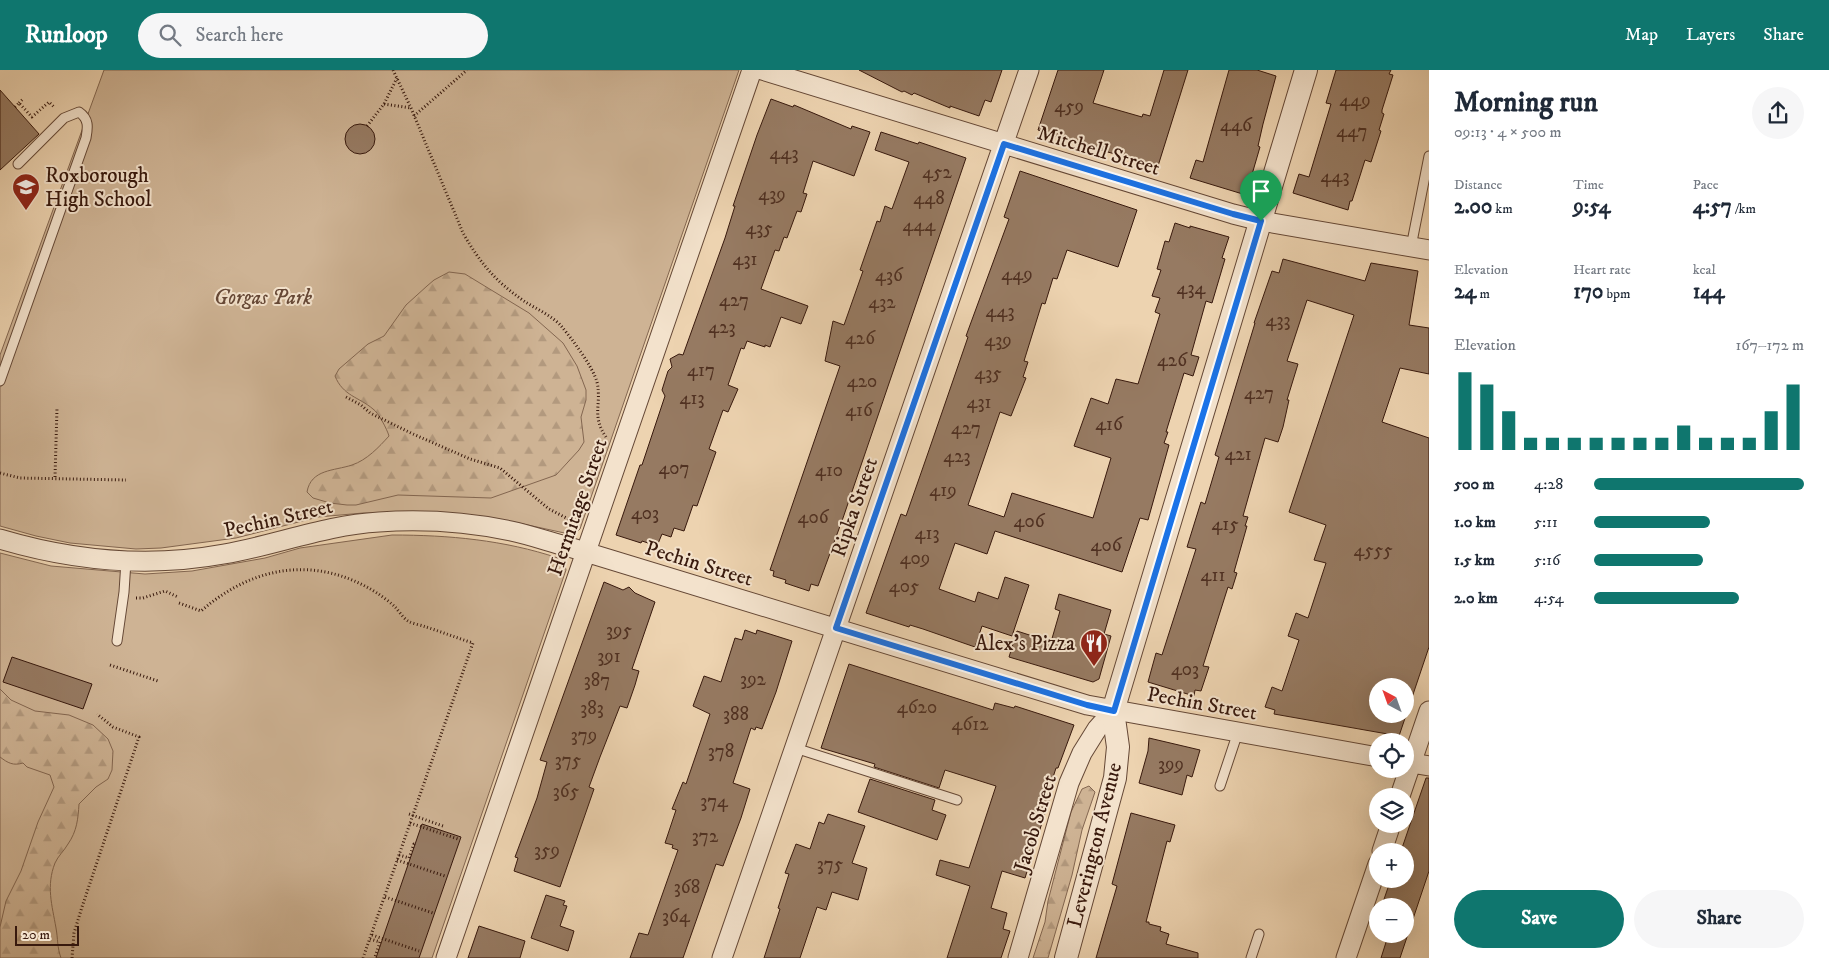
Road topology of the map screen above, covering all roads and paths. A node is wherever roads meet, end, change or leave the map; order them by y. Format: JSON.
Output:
{"nodes":[{"id":1,"x":393,"y":70,"type":"edge"},
{"id":2,"x":467,"y":70,"type":"edge"},
{"id":3,"x":752,"y":70,"type":"edge"},
{"id":4,"x":762,"y":70,"type":"edge"},
{"id":5,"x":1029,"y":70,"type":"edge"},
{"id":6,"x":1306,"y":70,"type":"edge"},
{"id":7,"x":397,"y":78,"type":"junction"},
{"id":8,"x":24,"y":99,"type":"dead end"},
{"id":9,"x":19,"y":103,"type":"junction"},
{"id":10,"x":47,"y":104,"type":"dead end"},
{"id":11,"x":384,"y":104,"type":"junction"},
{"id":12,"x":15,"y":107,"type":"dead end"},
{"id":13,"x":411,"y":108,"type":"junction"},
{"id":14,"x":414,"y":116,"type":"junction"},
{"id":15,"x":367,"y":126,"type":"dead end"},
{"id":16,"x":1004,"y":144,"type":"junction"},
{"id":17,"x":1429,"y":156,"type":"edge"},
{"id":18,"x":18,"y":164,"type":"dead end"},
{"id":19,"x":1261,"y":221,"type":"junction"},
{"id":20,"x":1420,"y":249,"type":"edge"},
{"id":21,"x":0,"y":381,"type":"edge"},
{"id":22,"x":346,"y":397,"type":"dead end"},
{"id":23,"x":57,"y":408,"type":"dead end"},
{"id":24,"x":607,"y":439,"type":"dead end"},
{"id":25,"x":0,"y":473,"type":"edge"},
{"id":26,"x":55,"y":477,"type":"junction"},
{"id":27,"x":126,"y":480,"type":"dead end"},
{"id":28,"x":578,"y":524,"type":"dead end"},
{"id":29,"x":0,"y":539,"type":"edge"},
{"id":30,"x":586,"y":552,"type":"junction"},
{"id":31,"x":126,"y":561,"type":"junction"},
{"id":32,"x":178,"y":597,"type":"dead end"},
{"id":33,"x":123,"y":598,"type":"junction"},
{"id":34,"x":179,"y":603,"type":"dead end"},
{"id":35,"x":836,"y":628,"type":"junction"},
{"id":36,"x":117,"y":641,"type":"dead end"},
{"id":37,"x":110,"y":665,"type":"dead end"},
{"id":38,"x":158,"y":681,"type":"dead end"},
{"id":39,"x":1114,"y":711,"type":"junction"},
{"id":40,"x":1429,"y":711,"type":"edge"},
{"id":41,"x":97,"y":714,"type":"dead end"},
{"id":42,"x":1238,"y":732,"type":"junction"},
{"id":43,"x":795,"y":748,"type":"junction"},
{"id":44,"x":1369,"y":755,"type":"edge"},
{"id":45,"x":1415,"y":763,"type":"edge"},
{"id":46,"x":1220,"y":786,"type":"dead end"},
{"id":47,"x":1404,"y":788,"type":"edge"},
{"id":48,"x":957,"y":800,"type":"dead end"},
{"id":49,"x":411,"y":815,"type":"junction"},
{"id":50,"x":410,"y":823,"type":"junction"},
{"id":51,"x":443,"y":826,"type":"dead end"},
{"id":52,"x":458,"y":839,"type":"dead end"},
{"id":53,"x":415,"y":844,"type":"dead end"},
{"id":54,"x":399,"y":855,"type":"junction"},
{"id":55,"x":398,"y":860,"type":"junction"},
{"id":56,"x":445,"y":876,"type":"dead end"},
{"id":57,"x":1370,"y":888,"type":"edge"},
{"id":58,"x":385,"y":897,"type":"junction"},
{"id":59,"x":432,"y":913,"type":"dead end"},
{"id":60,"x":1259,"y":934,"type":"dead end"},
{"id":61,"x":371,"y":937,"type":"junction"},
{"id":62,"x":419,"y":951,"type":"dead end"},
{"id":63,"x":72,"y":958,"type":"edge"},
{"id":64,"x":363,"y":958,"type":"edge"},
{"id":65,"x":376,"y":958,"type":"edge"},
{"id":66,"x":446,"y":958,"type":"edge"},
{"id":67,"x":722,"y":958,"type":"edge"},
{"id":68,"x":1018,"y":958,"type":"edge"},
{"id":69,"x":1066,"y":958,"type":"edge"},
{"id":70,"x":1251,"y":958,"type":"edge"},
{"id":71,"x":1346,"y":958,"type":"edge"}],
"edges":[{"from":1,"to":7,"type":"path"},
{"from":2,"to":14,"type":"path"},
{"from":3,"to":30,"type":"street","name":"Hermitage Street"},
{"from":4,"to":16,"type":"street","name":"Mitchell Street"},
{"from":5,"to":16,"type":"street","name":"Ripka Street"},
{"from":6,"to":19,"type":"street","name":"Leverington Avenue"},
{"from":7,"to":11,"type":"path"},
{"from":7,"to":13,"type":"path"},
{"from":8,"to":9,"type":"path"},
{"from":9,"to":10,"type":"path"},
{"from":9,"to":12,"type":"path"},
{"from":11,"to":13,"type":"path"},
{"from":11,"to":15,"type":"path"},
{"from":13,"to":14,"type":"path"},
{"from":14,"to":24,"type":"path"},
{"from":16,"to":19,"type":"street","name":"Mitchell Street"},
{"from":16,"to":35,"type":"street","name":"Ripka Street"},
{"from":17,"to":20,"type":"lane"},
{"from":18,"to":21,"type":"lane"},
{"from":19,"to":20,"type":"street","name":"Mitchell Street"},
{"from":19,"to":39,"type":"street","name":"Leverington Avenue"},
{"from":22,"to":28,"type":"path"},
{"from":23,"to":26,"type":"path"},
{"from":25,"to":26,"type":"path"},
{"from":26,"to":27,"type":"path"},
{"from":29,"to":31,"type":"street","name":"Pechin Street"},
{"from":30,"to":31,"type":"street","name":"Pechin Street"},
{"from":30,"to":35,"type":"street","name":"Pechin Street"},
{"from":30,"to":66,"type":"street","name":"Hermitage Street"},
{"from":31,"to":33,"type":"lane"},
{"from":32,"to":33,"type":"path"},
{"from":33,"to":36,"type":"lane"},
{"from":34,"to":49,"type":"path"},
{"from":35,"to":39,"type":"street","name":"Pechin Street"},
{"from":35,"to":43,"type":"street","name":"Ripka Street"},
{"from":37,"to":38,"type":"path"},
{"from":39,"to":42,"type":"street","name":"Pechin Street"},
{"from":39,"to":68,"type":"street","name":"Jacob Street"},
{"from":39,"to":69,"type":"street","name":"Leverington Avenue"},
{"from":40,"to":45,"type":"street"},
{"from":41,"to":63,"type":"path"},
{"from":42,"to":44,"type":"street","name":"Pechin Street"},
{"from":42,"to":46,"type":"lane"},
{"from":43,"to":48,"type":"lane"},
{"from":43,"to":67,"type":"street","name":"Ripka Street"},
{"from":45,"to":47,"type":"street"},
{"from":49,"to":50,"type":"path"},
{"from":49,"to":51,"type":"path"},
{"from":50,"to":52,"type":"path"},
{"from":50,"to":54,"type":"path"},
{"from":53,"to":54,"type":"path"},
{"from":54,"to":55,"type":"path"},
{"from":55,"to":56,"type":"path"},
{"from":55,"to":58,"type":"path"},
{"from":57,"to":71,"type":"street"},
{"from":58,"to":59,"type":"path"},
{"from":58,"to":61,"type":"path"},
{"from":60,"to":70,"type":"lane"},
{"from":61,"to":62,"type":"path"},
{"from":61,"to":64,"type":"path"},
{"from":61,"to":65,"type":"path"}]}
